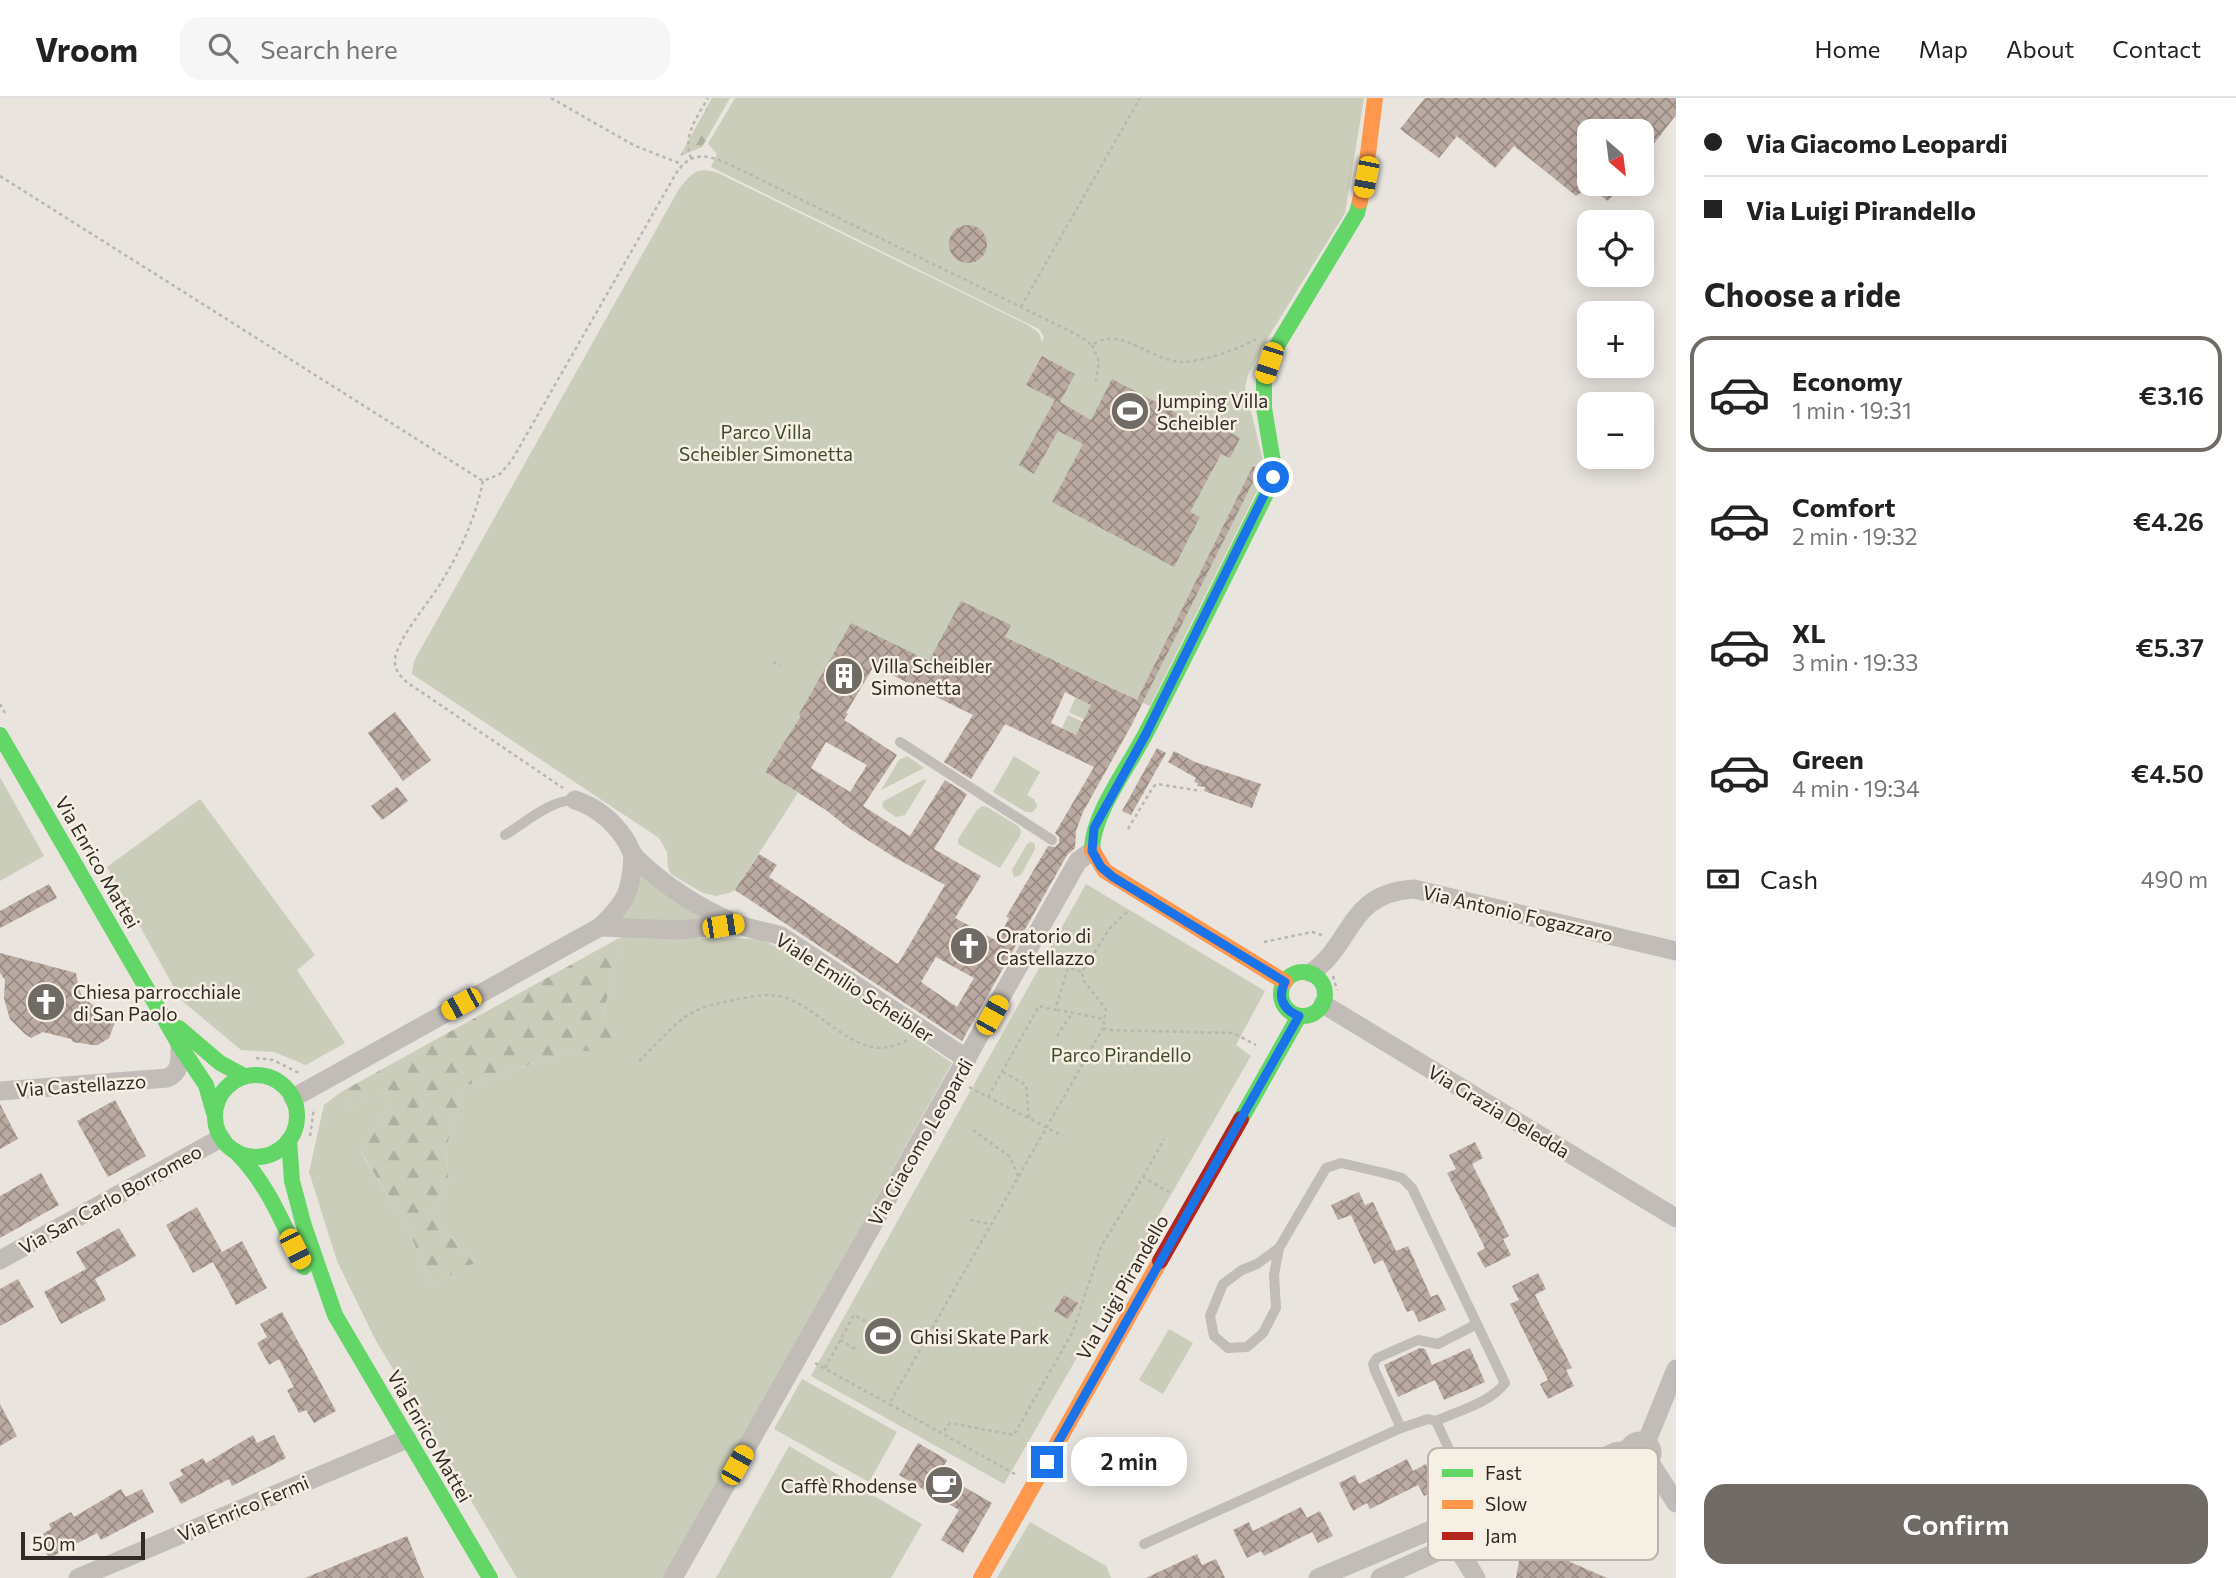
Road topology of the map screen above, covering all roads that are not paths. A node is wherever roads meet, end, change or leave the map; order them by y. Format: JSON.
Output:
{"nodes":[{"id":1,"x":1376,"y":98,"type":"edge"},
{"id":2,"x":0,"y":734,"type":"edge"},
{"id":3,"x":900,"y":742,"type":"dead end"},
{"id":4,"x":575,"y":800,"type":"joint"},
{"id":5,"x":505,"y":835,"type":"dead end"},
{"id":6,"x":1052,"y":840,"type":"dead end"},
{"id":7,"x":1083,"y":853,"type":"junction"},
{"id":8,"x":633,"y":855,"type":"junction"},
{"id":9,"x":737,"y":924,"type":"junction"},
{"id":10,"x":600,"y":927,"type":"junction"},
{"id":11,"x":1676,"y":951,"type":"edge"},
{"id":12,"x":1311,"y":973,"type":"junction"},
{"id":13,"x":1285,"y":982,"type":"junction"},
{"id":14,"x":1331,"y":1000,"type":"junction"},
{"id":15,"x":159,"y":1011,"type":"junction"},
{"id":16,"x":1299,"y":1016,"type":"junction"},
{"id":17,"x":180,"y":1046,"type":"junction"},
{"id":18,"x":967,"y":1059,"type":"junction"},
{"id":19,"x":244,"y":1076,"type":"junction"},
{"id":20,"x":0,"y":1091,"type":"edge"},
{"id":21,"x":293,"y":1098,"type":"junction"},
{"id":22,"x":214,"y":1113,"type":"junction"},
{"id":23,"x":221,"y":1138,"type":"junction"},
{"id":24,"x":289,"y":1140,"type":"junction"},
{"id":25,"x":237,"y":1153,"type":"junction"},
{"id":26,"x":1676,"y":1218,"type":"edge"},
{"id":27,"x":1279,"y":1248,"type":"junction"},
{"id":28,"x":0,"y":1260,"type":"edge"},
{"id":29,"x":335,"y":1315,"type":"junction"},
{"id":30,"x":1477,"y":1324,"type":"junction"},
{"id":31,"x":1676,"y":1369,"type":"edge"},
{"id":32,"x":1436,"y":1421,"type":"junction"},
{"id":33,"x":1401,"y":1428,"type":"junction"},
{"id":34,"x":407,"y":1439,"type":"junction"},
{"id":35,"x":1448,"y":1448,"type":"edge"},
{"id":36,"x":1641,"y":1448,"type":"edge"},
{"id":37,"x":1658,"y":1480,"type":"edge"},
{"id":38,"x":1676,"y":1503,"type":"edge"},
{"id":39,"x":1428,"y":1532,"type":"edge"},
{"id":40,"x":1144,"y":1544,"type":"dead end"},
{"id":41,"x":1428,"y":1556,"type":"edge"},
{"id":42,"x":1465,"y":1560,"type":"edge"},
{"id":43,"x":78,"y":1578,"type":"edge"},
{"id":44,"x":490,"y":1578,"type":"edge"},
{"id":45,"x":673,"y":1578,"type":"edge"},
{"id":46,"x":981,"y":1578,"type":"edge"},
{"id":47,"x":1318,"y":1578,"type":"edge"},
{"id":48,"x":1380,"y":1578,"type":"edge"},
{"id":49,"x":1476,"y":1578,"type":"edge"}],
"edges":[{"from":1,"to":7,"type":"street","name":"Via Giacomo Leopardi"},
{"from":2,"to":15,"type":"street","name":"Via Enrico Mattei"},
{"from":3,"to":6,"type":"lane"},
{"from":4,"to":5,"type":"lane"},
{"from":4,"to":8,"type":"street","name":"Viale Emilio Scheibler"},
{"from":7,"to":13,"type":"street"},
{"from":7,"to":18,"type":"street","name":"Via Giacomo Leopardi"},
{"from":8,"to":9,"type":"street","name":"Viale Emilio Scheibler"},
{"from":8,"to":10,"type":"street"},
{"from":9,"to":10,"type":"street"},
{"from":9,"to":18,"type":"street","name":"Viale Emilio Scheibler"},
{"from":10,"to":21,"type":"street"},
{"from":11,"to":12,"type":"street","name":"Via Antonio Fogazzaro"},
{"from":12,"to":13,"type":"street"},
{"from":12,"to":14,"type":"street"},
{"from":13,"to":16,"type":"street"},
{"from":14,"to":16,"type":"street"},
{"from":14,"to":26,"type":"street","name":"Via Grazia Deledda"},
{"from":15,"to":17,"type":"street","name":"Via Enrico Mattei"},
{"from":15,"to":19,"type":"street","name":"Via Enrico Mattei"},
{"from":16,"to":46,"type":"street","name":"Via Luigi Pirandello"},
{"from":17,"to":20,"type":"street","name":"Via Castellazzo"},
{"from":17,"to":22,"type":"street","name":"Via Enrico Mattei"},
{"from":18,"to":45,"type":"street","name":"Via Giacomo Leopardi"},
{"from":19,"to":21,"type":"street"},
{"from":19,"to":22,"type":"street"},
{"from":21,"to":24,"type":"street"},
{"from":22,"to":23,"type":"street"},
{"from":23,"to":25,"type":"street"},
{"from":23,"to":28,"type":"street","name":"Via San Carlo Borromeo"},
{"from":24,"to":25,"type":"street"},
{"from":24,"to":29,"type":"street","name":"Via Enrico Mattei"},
{"from":25,"to":29,"type":"street","name":"Via Enrico Mattei"},
{"from":27,"to":27,"type":"lane"},
{"from":27,"to":30,"type":"lane"},
{"from":29,"to":34,"type":"street","name":"Via Enrico Mattei"},
{"from":30,"to":32,"type":"lane"},
{"from":30,"to":33,"type":"lane"},
{"from":31,"to":36,"type":"street"},
{"from":32,"to":33,"type":"lane"},
{"from":32,"to":35,"type":"lane"},
{"from":33,"to":40,"type":"lane"},
{"from":34,"to":43,"type":"street","name":"Via Enrico Fermi"},
{"from":34,"to":44,"type":"street","name":"Via Enrico Mattei"},
{"from":37,"to":38,"type":"street"},
{"from":39,"to":47,"type":"street"},
{"from":41,"to":48,"type":"street"},
{"from":42,"to":49,"type":"street"}]}
